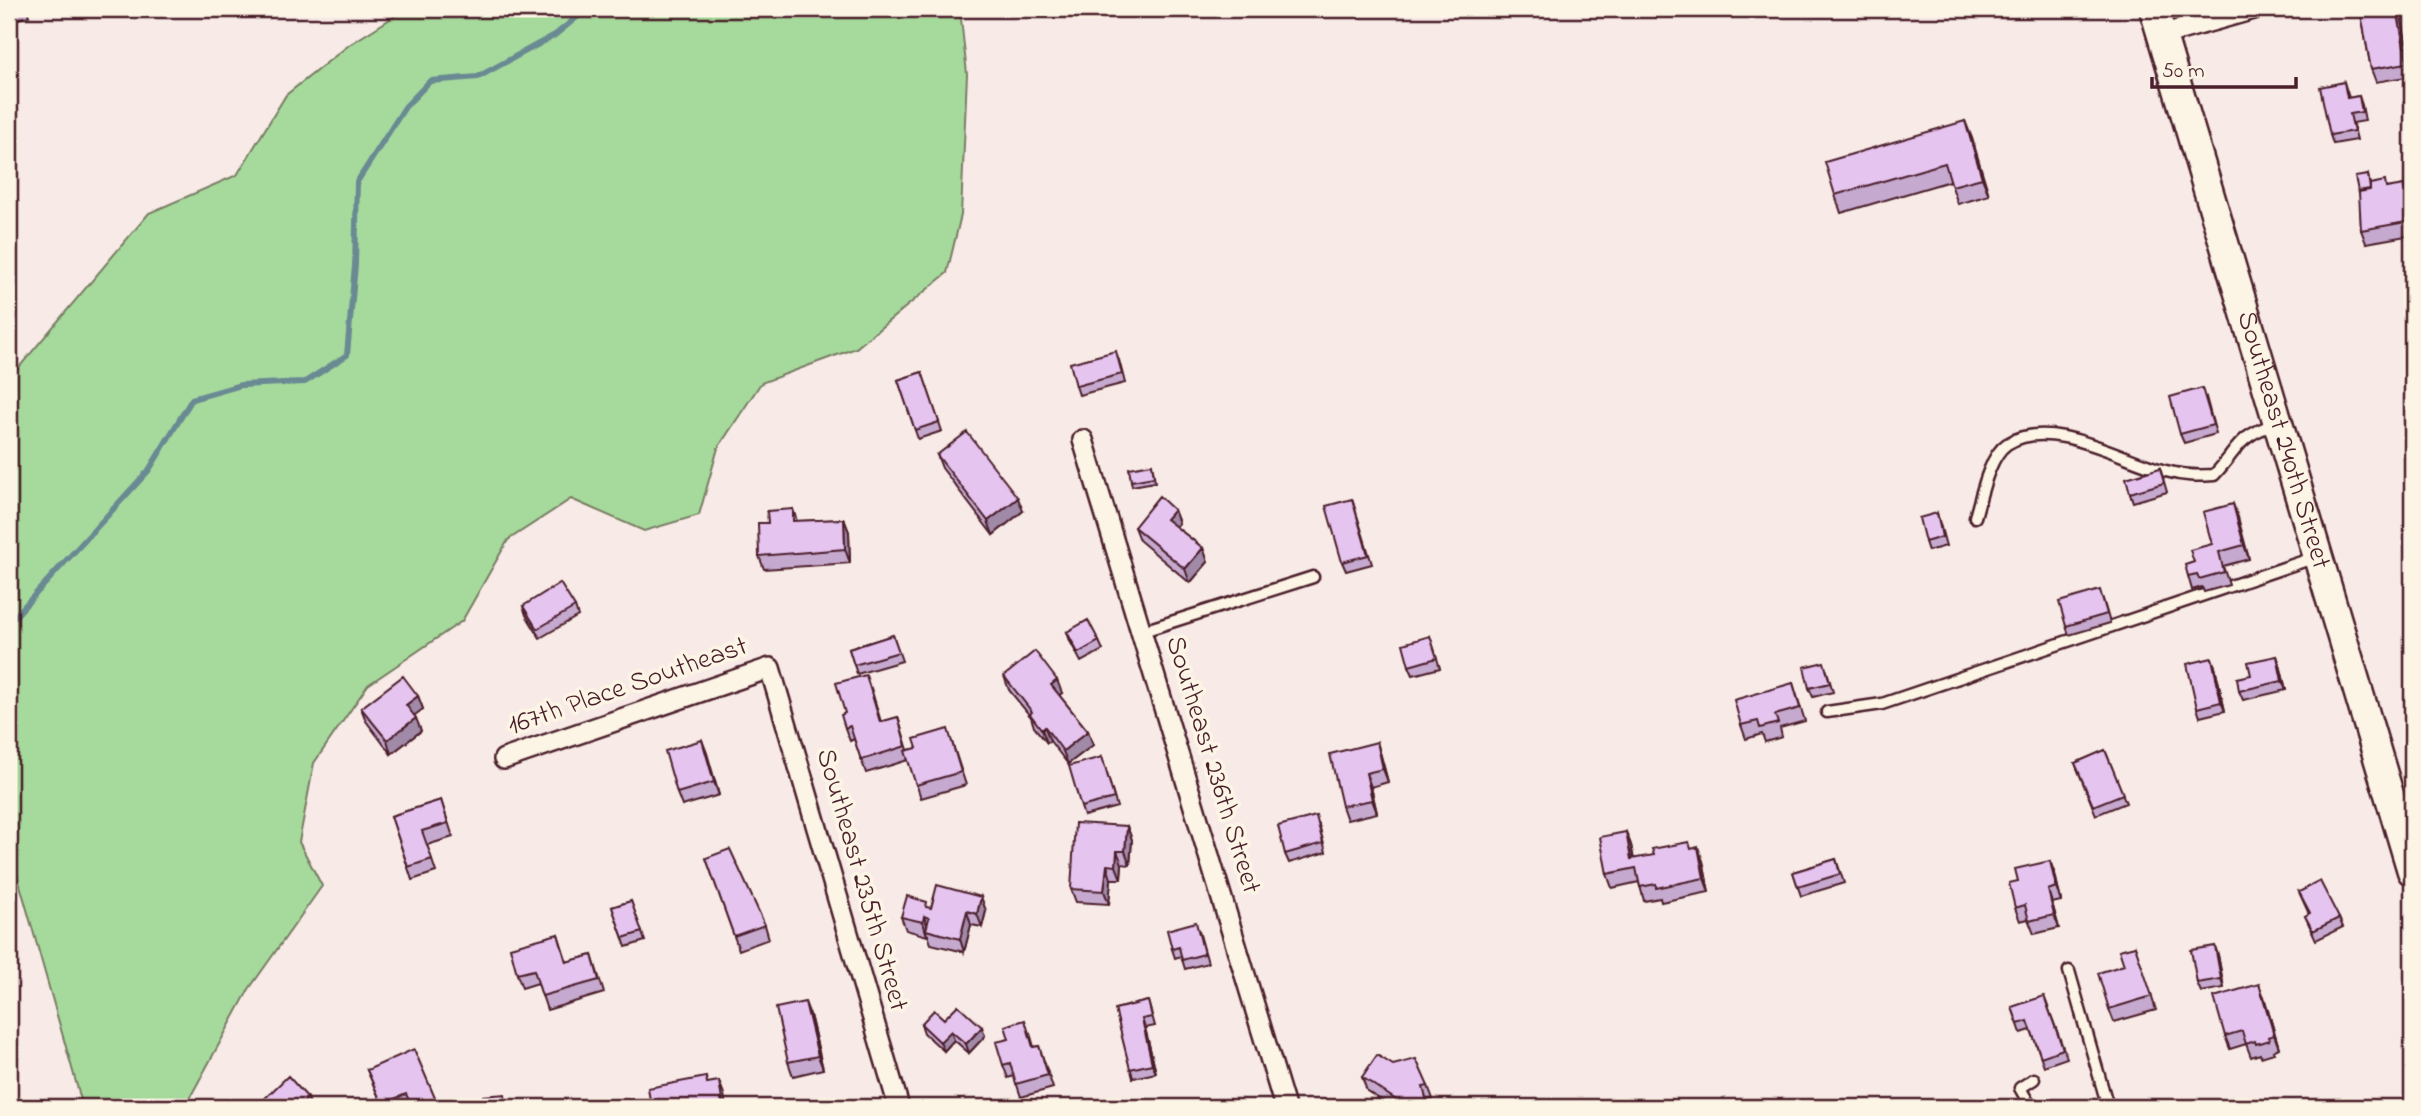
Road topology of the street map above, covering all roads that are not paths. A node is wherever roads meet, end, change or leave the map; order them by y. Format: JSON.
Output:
{"nodes":[{"id":1,"x":2254,"y":9,"type":"edge"},
{"id":2,"x":2158,"y":22,"type":"edge"},
{"id":3,"x":2278,"y":423,"type":"junction"},
{"id":4,"x":1083,"y":440,"type":"dead end"},
{"id":5,"x":1975,"y":517,"type":"dead end"},
{"id":6,"x":2320,"y":556,"type":"junction"},
{"id":7,"x":1313,"y":577,"type":"dead end"},
{"id":8,"x":1143,"y":631,"type":"junction"},
{"id":9,"x":770,"y":668,"type":"joint"},
{"id":10,"x":1827,"y":712,"type":"dead end"},
{"id":11,"x":504,"y":759,"type":"dead end"},
{"id":12,"x":2412,"y":871,"type":"edge"},
{"id":13,"x":2070,"y":971,"type":"dead end"},
{"id":14,"x":2034,"y":1079,"type":"dead end"},
{"id":15,"x":899,"y":1107,"type":"edge"},
{"id":16,"x":1285,"y":1107,"type":"edge"},
{"id":17,"x":2031,"y":1107,"type":"edge"},
{"id":18,"x":2108,"y":1107,"type":"edge"}],
"edges":[{"from":1,"to":2,"type":"street"},
{"from":2,"to":3,"type":"main road","name":"Southeast 240th Street"},
{"from":3,"to":5,"type":"lane"},
{"from":3,"to":6,"type":"main road","name":"Southeast 240th Street"},
{"from":4,"to":8,"type":"street","name":"Southeast 236th Street"},
{"from":6,"to":10,"type":"lane"},
{"from":6,"to":12,"type":"main road","name":"Southeast 240th Street"},
{"from":7,"to":8,"type":"lane"},
{"from":8,"to":16,"type":"street","name":"Southeast 236th Street"},
{"from":9,"to":11,"type":"street","name":"167th Place Southeast"},
{"from":9,"to":15,"type":"street","name":"Southeast 235th Street"},
{"from":13,"to":18,"type":"lane"},
{"from":14,"to":17,"type":"lane"}]}
